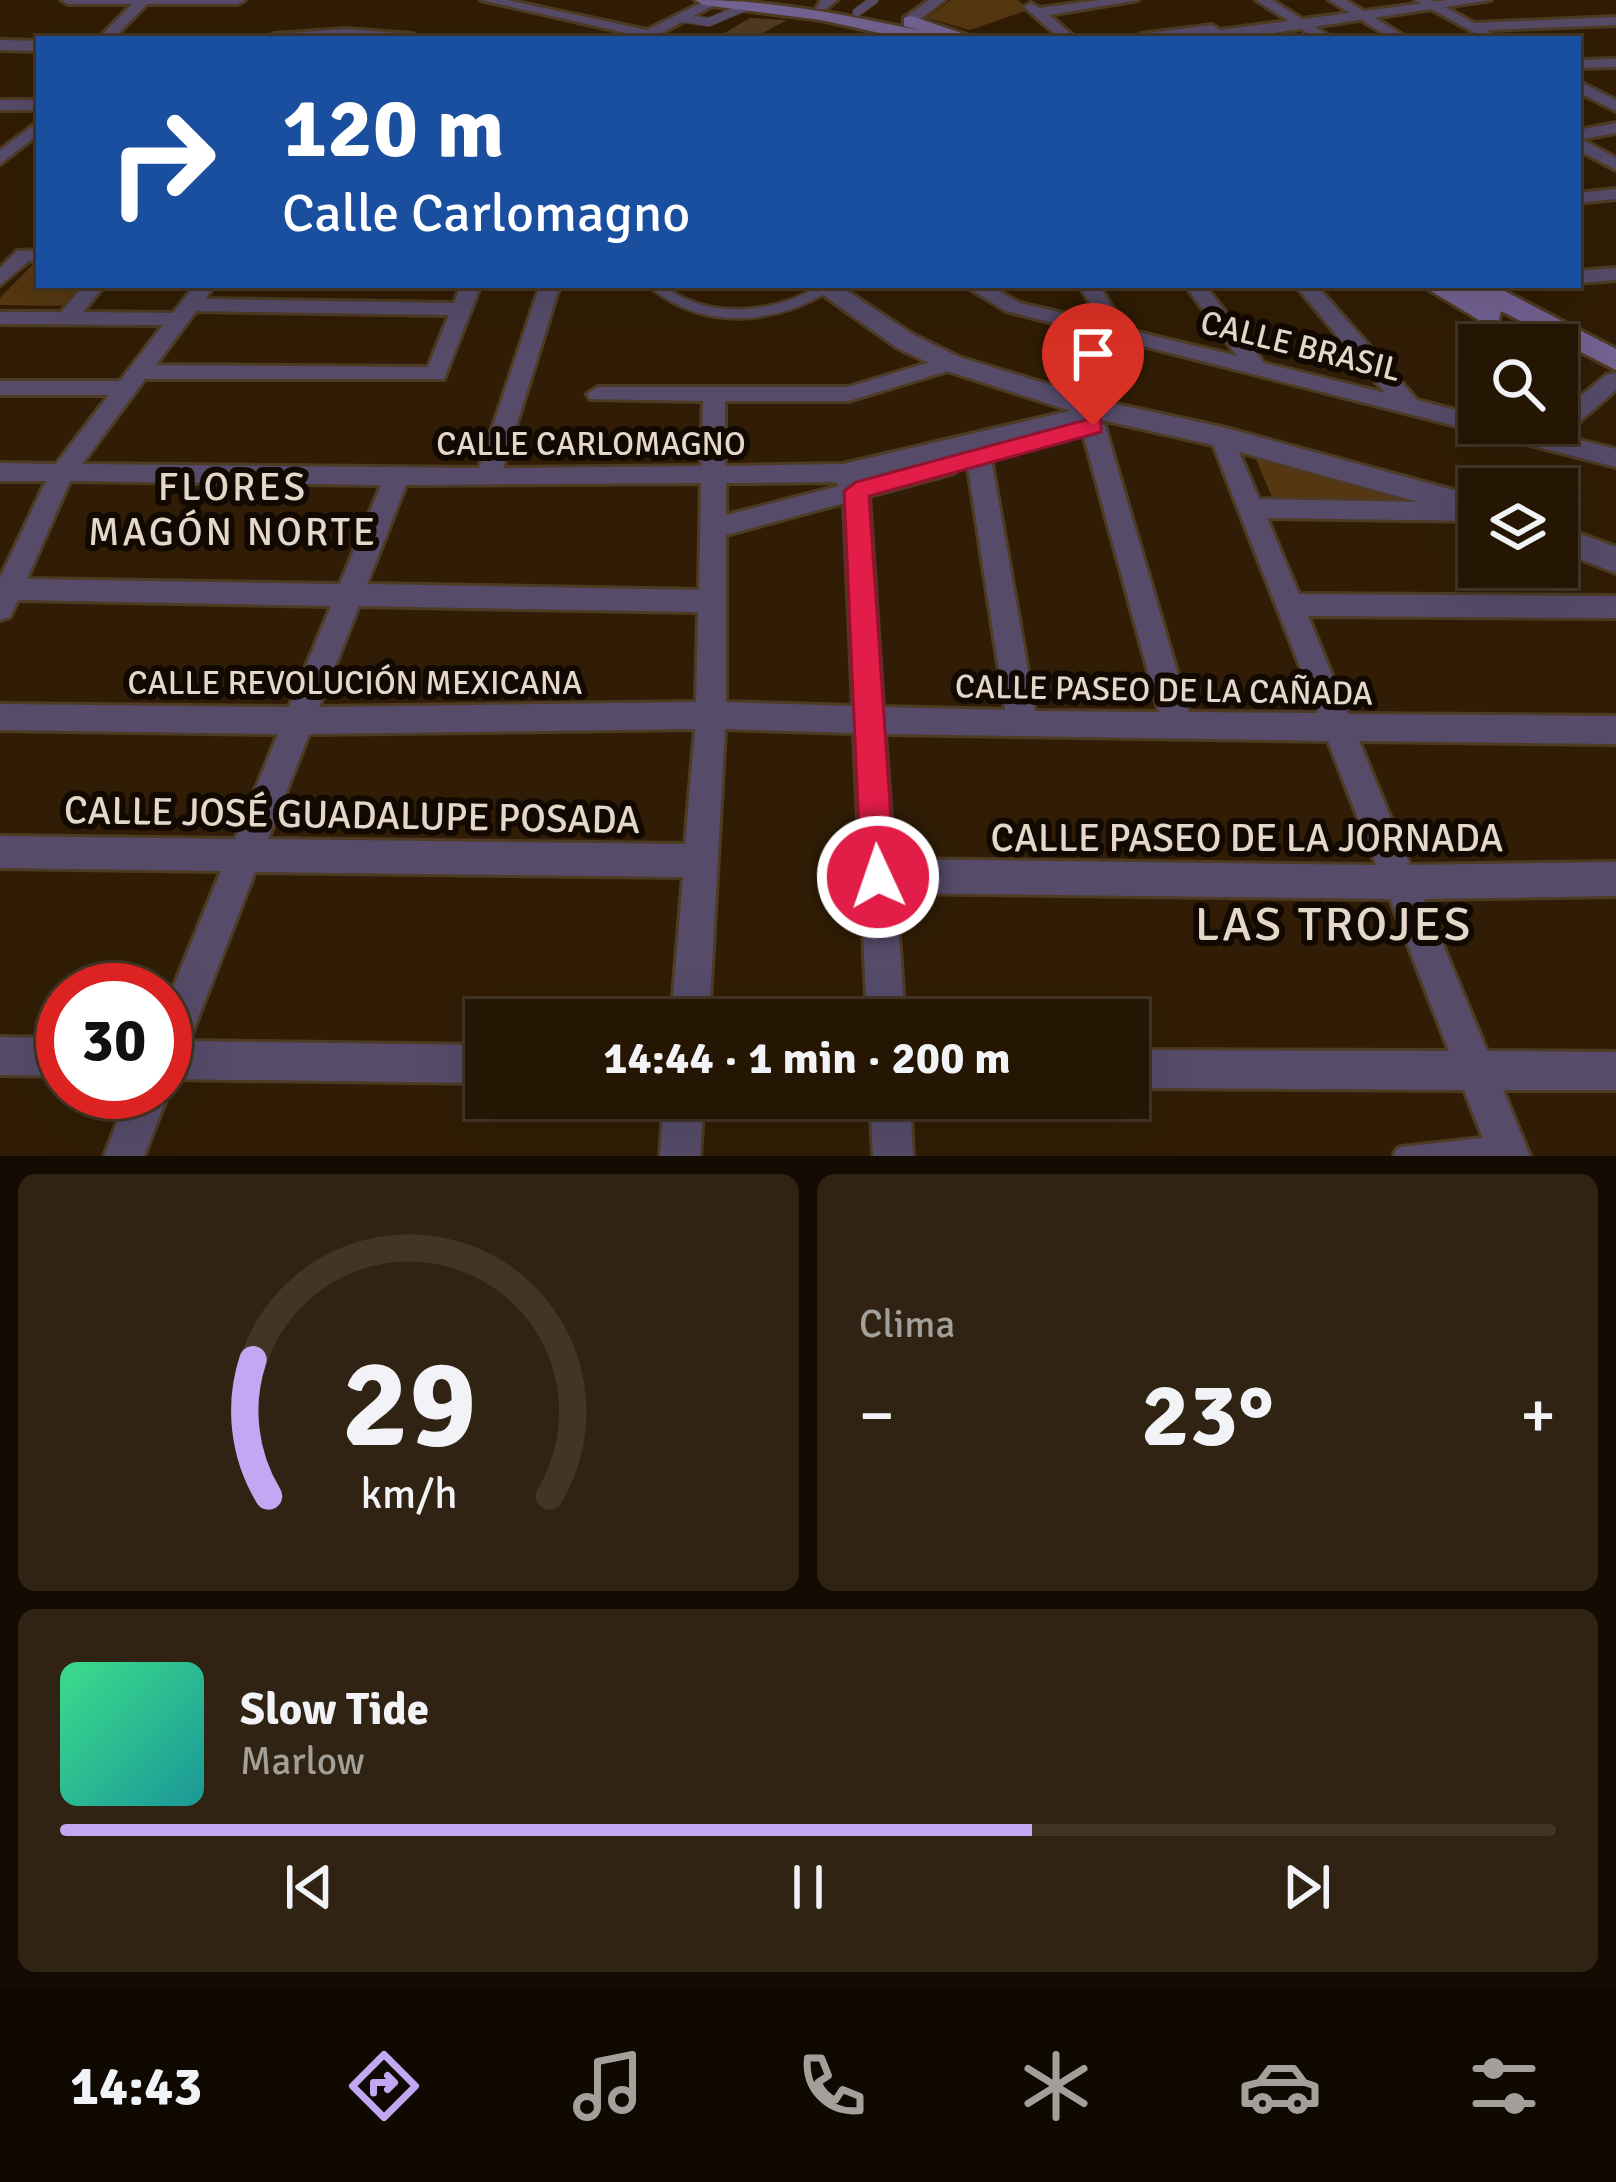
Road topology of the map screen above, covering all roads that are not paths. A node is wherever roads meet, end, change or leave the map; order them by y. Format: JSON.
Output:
{"nodes":[{"id":1,"x":68,"y":0,"type":"edge"},
{"id":2,"x":238,"y":0,"type":"edge"},
{"id":3,"x":488,"y":0,"type":"edge"},
{"id":4,"x":704,"y":0,"type":"edge"},
{"id":5,"x":781,"y":0,"type":"edge"},
{"id":6,"x":938,"y":0,"type":"edge"},
{"id":7,"x":1023,"y":0,"type":"edge"},
{"id":8,"x":1131,"y":0,"type":"edge"},
{"id":9,"x":1263,"y":0,"type":"edge"},
{"id":10,"x":1483,"y":0,"type":"edge"},
{"id":11,"x":716,"y":1,"type":"edge"},
{"id":12,"x":142,"y":2,"type":"edge"},
{"id":13,"x":1424,"y":2,"type":"edge"},
{"id":14,"x":825,"y":3,"type":"edge"},
{"id":15,"x":747,"y":6,"type":"junction"},
{"id":16,"x":866,"y":6,"type":"edge"},
{"id":17,"x":1351,"y":9,"type":"edge"},
{"id":18,"x":1037,"y":12,"type":"junction"},
{"id":19,"x":681,"y":17,"type":"junction"},
{"id":20,"x":909,"y":21,"type":"junction"},
{"id":21,"x":1300,"y":21,"type":"junction"},
{"id":22,"x":1616,"y":22,"type":"edge"},
{"id":23,"x":1472,"y":27,"type":"junction"},
{"id":24,"x":108,"y":36,"type":"edge"},
{"id":25,"x":317,"y":36,"type":"edge"},
{"id":26,"x":373,"y":36,"type":"edge"},
{"id":27,"x":644,"y":36,"type":"edge"},
{"id":28,"x":918,"y":36,"type":"edge"},
{"id":29,"x":960,"y":36,"type":"edge"},
{"id":30,"x":1066,"y":36,"type":"edge"},
{"id":31,"x":1168,"y":36,"type":"edge"},
{"id":32,"x":1218,"y":36,"type":"edge"},
{"id":33,"x":1322,"y":36,"type":"edge"},
{"id":34,"x":1397,"y":36,"type":"edge"},
{"id":35,"x":1488,"y":36,"type":"edge"},
{"id":36,"x":0,"y":45,"type":"edge"},
{"id":37,"x":36,"y":46,"type":"edge"},
{"id":38,"x":1616,"y":63,"type":"edge"},
{"id":39,"x":1581,"y":64,"type":"edge"},
{"id":40,"x":1581,"y":88,"type":"edge"},
{"id":41,"x":36,"y":103,"type":"edge"},
{"id":42,"x":0,"y":105,"type":"edge"},
{"id":43,"x":1616,"y":106,"type":"edge"},
{"id":44,"x":1616,"y":128,"type":"edge"},
{"id":45,"x":36,"y":129,"type":"edge"},
{"id":46,"x":1581,"y":138,"type":"edge"},
{"id":47,"x":1581,"y":141,"type":"edge"},
{"id":48,"x":0,"y":159,"type":"edge"},
{"id":49,"x":1616,"y":166,"type":"edge"},
{"id":50,"x":1616,"y":194,"type":"edge"},
{"id":51,"x":1581,"y":198,"type":"edge"},
{"id":52,"x":31,"y":256,"type":"edge"},
{"id":53,"x":1616,"y":274,"type":"edge"},
{"id":54,"x":1581,"y":277,"type":"edge"},
{"id":55,"x":0,"y":279,"type":"edge"},
{"id":56,"x":92,"y":288,"type":"edge"},
{"id":57,"x":203,"y":288,"type":"edge"},
{"id":58,"x":470,"y":288,"type":"edge"},
{"id":59,"x":549,"y":288,"type":"edge"},
{"id":60,"x":658,"y":288,"type":"edge"},
{"id":61,"x":821,"y":288,"type":"edge"},
{"id":62,"x":825,"y":288,"type":"edge"},
{"id":63,"x":978,"y":288,"type":"edge"},
{"id":64,"x":1091,"y":288,"type":"edge"},
{"id":65,"x":1197,"y":288,"type":"edge"},
{"id":66,"x":1307,"y":288,"type":"edge"},
{"id":67,"x":1468,"y":288,"type":"edge"},
{"id":68,"x":461,"y":308,"type":"junction"},
{"id":69,"x":186,"y":312,"type":"junction"},
{"id":70,"x":0,"y":318,"type":"edge"},
{"id":71,"x":67,"y":318,"type":"junction"},
{"id":72,"x":1519,"y":324,"type":"edge"},
{"id":73,"x":1118,"y":332,"type":"junction"},
{"id":74,"x":1578,"y":356,"type":"edge"},
{"id":75,"x":950,"y":363,"type":"junction"},
{"id":76,"x":1256,"y":367,"type":"junction"},
{"id":77,"x":1612,"y":368,"type":"edge"},
{"id":78,"x":136,"y":380,"type":"junction"},
{"id":79,"x":0,"y":388,"type":"edge"},
{"id":80,"x":714,"y":393,"type":"junction"},
{"id":81,"x":598,"y":394,"type":"dead end"},
{"id":82,"x":1578,"y":404,"type":"edge"},
{"id":83,"x":1410,"y":407,"type":"junction"},
{"id":84,"x":1108,"y":418,"type":"junction"},
{"id":85,"x":1458,"y":419,"type":"edge"},
{"id":86,"x":1222,"y":437,"type":"junction"},
{"id":87,"x":1560,"y":444,"type":"edge"},
{"id":88,"x":971,"y":451,"type":"junction"},
{"id":89,"x":1616,"y":458,"type":"edge"},
{"id":90,"x":0,"y":472,"type":"edge"},
{"id":91,"x":62,"y":473,"type":"junction"},
{"id":92,"x":711,"y":476,"type":"junction"},
{"id":93,"x":397,"y":477,"type":"junction"},
{"id":94,"x":488,"y":478,"type":"junction"},
{"id":95,"x":850,"y":482,"type":"junction"},
{"id":96,"x":1458,"y":504,"type":"edge"},
{"id":97,"x":1250,"y":508,"type":"junction"},
{"id":98,"x":1458,"y":510,"type":"edge"},
{"id":99,"x":711,"y":529,"type":"junction"},
{"id":100,"x":1578,"y":545,"type":"edge"},
{"id":101,"x":1616,"y":560,"type":"edge"},
{"id":102,"x":3,"y":596,"type":"edge"},
{"id":103,"x":350,"y":596,"type":"junction"},
{"id":104,"x":711,"y":601,"type":"junction"},
{"id":105,"x":1288,"y":605,"type":"junction"},
{"id":106,"x":1616,"y":607,"type":"edge"},
{"id":107,"x":711,"y":715,"type":"junction"},
{"id":108,"x":0,"y":717,"type":"edge"},
{"id":109,"x":869,"y":719,"type":"junction"},
{"id":110,"x":298,"y":721,"type":"junction"},
{"id":111,"x":1022,"y":724,"type":"junction"},
{"id":112,"x":1178,"y":725,"type":"junction"},
{"id":113,"x":1336,"y":728,"type":"junction"},
{"id":114,"x":1616,"y":730,"type":"edge"},
{"id":115,"x":0,"y":852,"type":"edge"},
{"id":116,"x":245,"y":855,"type":"junction"},
{"id":117,"x":703,"y":861,"type":"junction"},
{"id":118,"x":878,"y":877,"type":"junction"},
{"id":119,"x":1616,"y":879,"type":"edge"},
{"id":120,"x":1399,"y":882,"type":"junction"},
{"id":121,"x":192,"y":988,"type":"edge"},
{"id":122,"x":692,"y":999,"type":"edge"},
{"id":123,"x":885,"y":999,"type":"edge"},
{"id":124,"x":0,"y":1056,"type":"edge"},
{"id":125,"x":36,"y":1057,"type":"edge"},
{"id":126,"x":192,"y":1057,"type":"edge"},
{"id":127,"x":465,"y":1063,"type":"edge"},
{"id":128,"x":1475,"y":1068,"type":"junction"},
{"id":129,"x":1149,"y":1069,"type":"edge"},
{"id":130,"x":1616,"y":1072,"type":"edge"},
{"id":131,"x":138,"y":1119,"type":"edge"},
{"id":132,"x":683,"y":1119,"type":"edge"},
{"id":133,"x":891,"y":1119,"type":"edge"},
{"id":134,"x":1507,"y":1150,"type":"edge"},
{"id":135,"x":124,"y":1156,"type":"edge"},
{"id":136,"x":680,"y":1156,"type":"edge"},
{"id":137,"x":893,"y":1156,"type":"edge"},
{"id":138,"x":1403,"y":1156,"type":"edge"}],
"edges":[{"from":1,"to":12,"type":"street"},
{"from":2,"to":12,"type":"street"},
{"from":3,"to":27,"type":"street"},
{"from":4,"to":11,"type":"main road"},
{"from":5,"to":14,"type":"main road"},
{"from":6,"to":20,"type":"street"},
{"from":7,"to":18,"type":"street"},
{"from":8,"to":18,"type":"street"},
{"from":9,"to":21,"type":"street"},
{"from":10,"to":13,"type":"street"},
{"from":11,"to":15,"type":"main road"},
{"from":11,"to":19,"type":"street"},
{"from":12,"to":24,"type":"street"},
{"from":13,"to":17,"type":"street"},
{"from":13,"to":23,"type":"street"},
{"from":14,"to":16,"type":"main road"},
{"from":15,"to":19,"type":"lane"},
{"from":15,"to":28,"type":"main road"},
{"from":16,"to":20,"type":"main road"},
{"from":17,"to":21,"type":"street"},
{"from":17,"to":34,"type":"street"},
{"from":18,"to":30,"type":"street"},
{"from":19,"to":27,"type":"street"},
{"from":20,"to":29,"type":"main road"},
{"from":21,"to":31,"type":"street"},
{"from":21,"to":32,"type":"street"},
{"from":21,"to":33,"type":"street"},
{"from":22,"to":23,"type":"street"},
{"from":23,"to":35,"type":"street"},
{"from":25,"to":26,"type":"street"},
{"from":36,"to":37,"type":"street"},
{"from":38,"to":39,"type":"street"},
{"from":40,"to":43,"type":"street"},
{"from":41,"to":42,"type":"street"},
{"from":44,"to":46,"type":"street"},
{"from":45,"to":48,"type":"street"},
{"from":47,"to":49,"type":"street"},
{"from":50,"to":51,"type":"street"},
{"from":52,"to":55,"type":"street"},
{"from":53,"to":54,"type":"street"},
{"from":56,"to":71,"type":"street"},
{"from":57,"to":69,"type":"street"},
{"from":58,"to":68,"type":"street"},
{"from":59,"to":94,"type":"street"},
{"from":60,"to":61,"type":"lane"},
{"from":62,"to":75,"type":"street"},
{"from":63,"to":73,"type":"street","name":"CALLE BRASIL"},
{"from":64,"to":73,"type":"street"},
{"from":65,"to":76,"type":"street"},
{"from":66,"to":83,"type":"street"},
{"from":67,"to":72,"type":"main road"},
{"from":67,"to":77,"type":"main road"},
{"from":68,"to":69,"type":"street"},
{"from":68,"to":78,"type":"street"},
{"from":69,"to":71,"type":"street"},
{"from":69,"to":78,"type":"street"},
{"from":70,"to":71,"type":"street"},
{"from":73,"to":76,"type":"street","name":"CALLE BRASIL"},
{"from":74,"to":77,"type":"main road"},
{"from":75,"to":80,"type":"street"},
{"from":75,"to":84,"type":"street"},
{"from":76,"to":83,"type":"street","name":"CALLE BRASIL"},
{"from":77,"to":82,"type":"street"},
{"from":78,"to":79,"type":"street"},
{"from":78,"to":91,"type":"street"},
{"from":80,"to":81,"type":"street"},
{"from":80,"to":92,"type":"street"},
{"from":83,"to":85,"type":"street","name":"CALLE BRASIL"},
{"from":84,"to":86,"type":"street"},
{"from":84,"to":88,"type":"street","name":"CALLE CARLOMAGNO"},
{"from":84,"to":112,"type":"street"},
{"from":86,"to":96,"type":"street"},
{"from":86,"to":97,"type":"street"},
{"from":87,"to":89,"type":"street","name":"CALLE BRASIL"},
{"from":88,"to":95,"type":"street","name":"CALLE CARLOMAGNO"},
{"from":88,"to":111,"type":"street"},
{"from":90,"to":91,"type":"street","name":"CALLE CARLOMAGNO"},
{"from":91,"to":93,"type":"street","name":"CALLE CARLOMAGNO"},
{"from":91,"to":102,"type":"street"},
{"from":92,"to":94,"type":"street","name":"CALLE CARLOMAGNO"},
{"from":92,"to":95,"type":"street","name":"CALLE CARLOMAGNO"},
{"from":92,"to":99,"type":"street"},
{"from":93,"to":94,"type":"street","name":"CALLE CARLOMAGNO"},
{"from":93,"to":103,"type":"street"},
{"from":95,"to":99,"type":"street","name":"CALLE CARLOMAGNO"},
{"from":95,"to":109,"type":"street"},
{"from":97,"to":98,"type":"street"},
{"from":97,"to":105,"type":"street"},
{"from":99,"to":104,"type":"street"},
{"from":100,"to":101,"type":"street"},
{"from":102,"to":103,"type":"street"},
{"from":103,"to":104,"type":"street"},
{"from":103,"to":110,"type":"street"},
{"from":104,"to":107,"type":"street"},
{"from":105,"to":106,"type":"street"},
{"from":105,"to":113,"type":"street"},
{"from":107,"to":109,"type":"street","name":"CALLE PASEO DE LA CAÑADA"},
{"from":107,"to":110,"type":"street","name":"CALLE REVOLUCIÓN MEXICANA"},
{"from":107,"to":117,"type":"street"},
{"from":108,"to":110,"type":"street","name":"CALLE REVOLUCIÓN MEXICANA"},
{"from":109,"to":111,"type":"street","name":"CALLE PASEO DE LA CAÑADA"},
{"from":109,"to":118,"type":"street"},
{"from":110,"to":116,"type":"street"},
{"from":111,"to":112,"type":"street","name":"CALLE PASEO DE LA CAÑADA"},
{"from":112,"to":113,"type":"street","name":"CALLE PASEO DE LA CAÑADA"},
{"from":113,"to":114,"type":"street","name":"CALLE PASEO DE LA CAÑADA"},
{"from":113,"to":120,"type":"street"},
{"from":115,"to":116,"type":"street","name":"CALLE JOSÉ GUADALUPE POSADA"},
{"from":116,"to":117,"type":"street","name":"CALLE JOSÉ GUADALUPE POSADA"},
{"from":116,"to":121,"type":"street"},
{"from":117,"to":122,"type":"street"},
{"from":118,"to":120,"type":"street","name":"CALLE PASEO DE LA JORNADA"},
{"from":118,"to":123,"type":"street"},
{"from":119,"to":120,"type":"street","name":"CALLE PASEO DE LA JORNADA"},
{"from":120,"to":128,"type":"street"},
{"from":124,"to":125,"type":"street"},
{"from":126,"to":127,"type":"street"},
{"from":128,"to":129,"type":"street"},
{"from":128,"to":130,"type":"street"},
{"from":128,"to":134,"type":"street"},
{"from":131,"to":135,"type":"street"},
{"from":132,"to":136,"type":"street"},
{"from":133,"to":137,"type":"street"},
{"from":134,"to":138,"type":"lane"}]}
